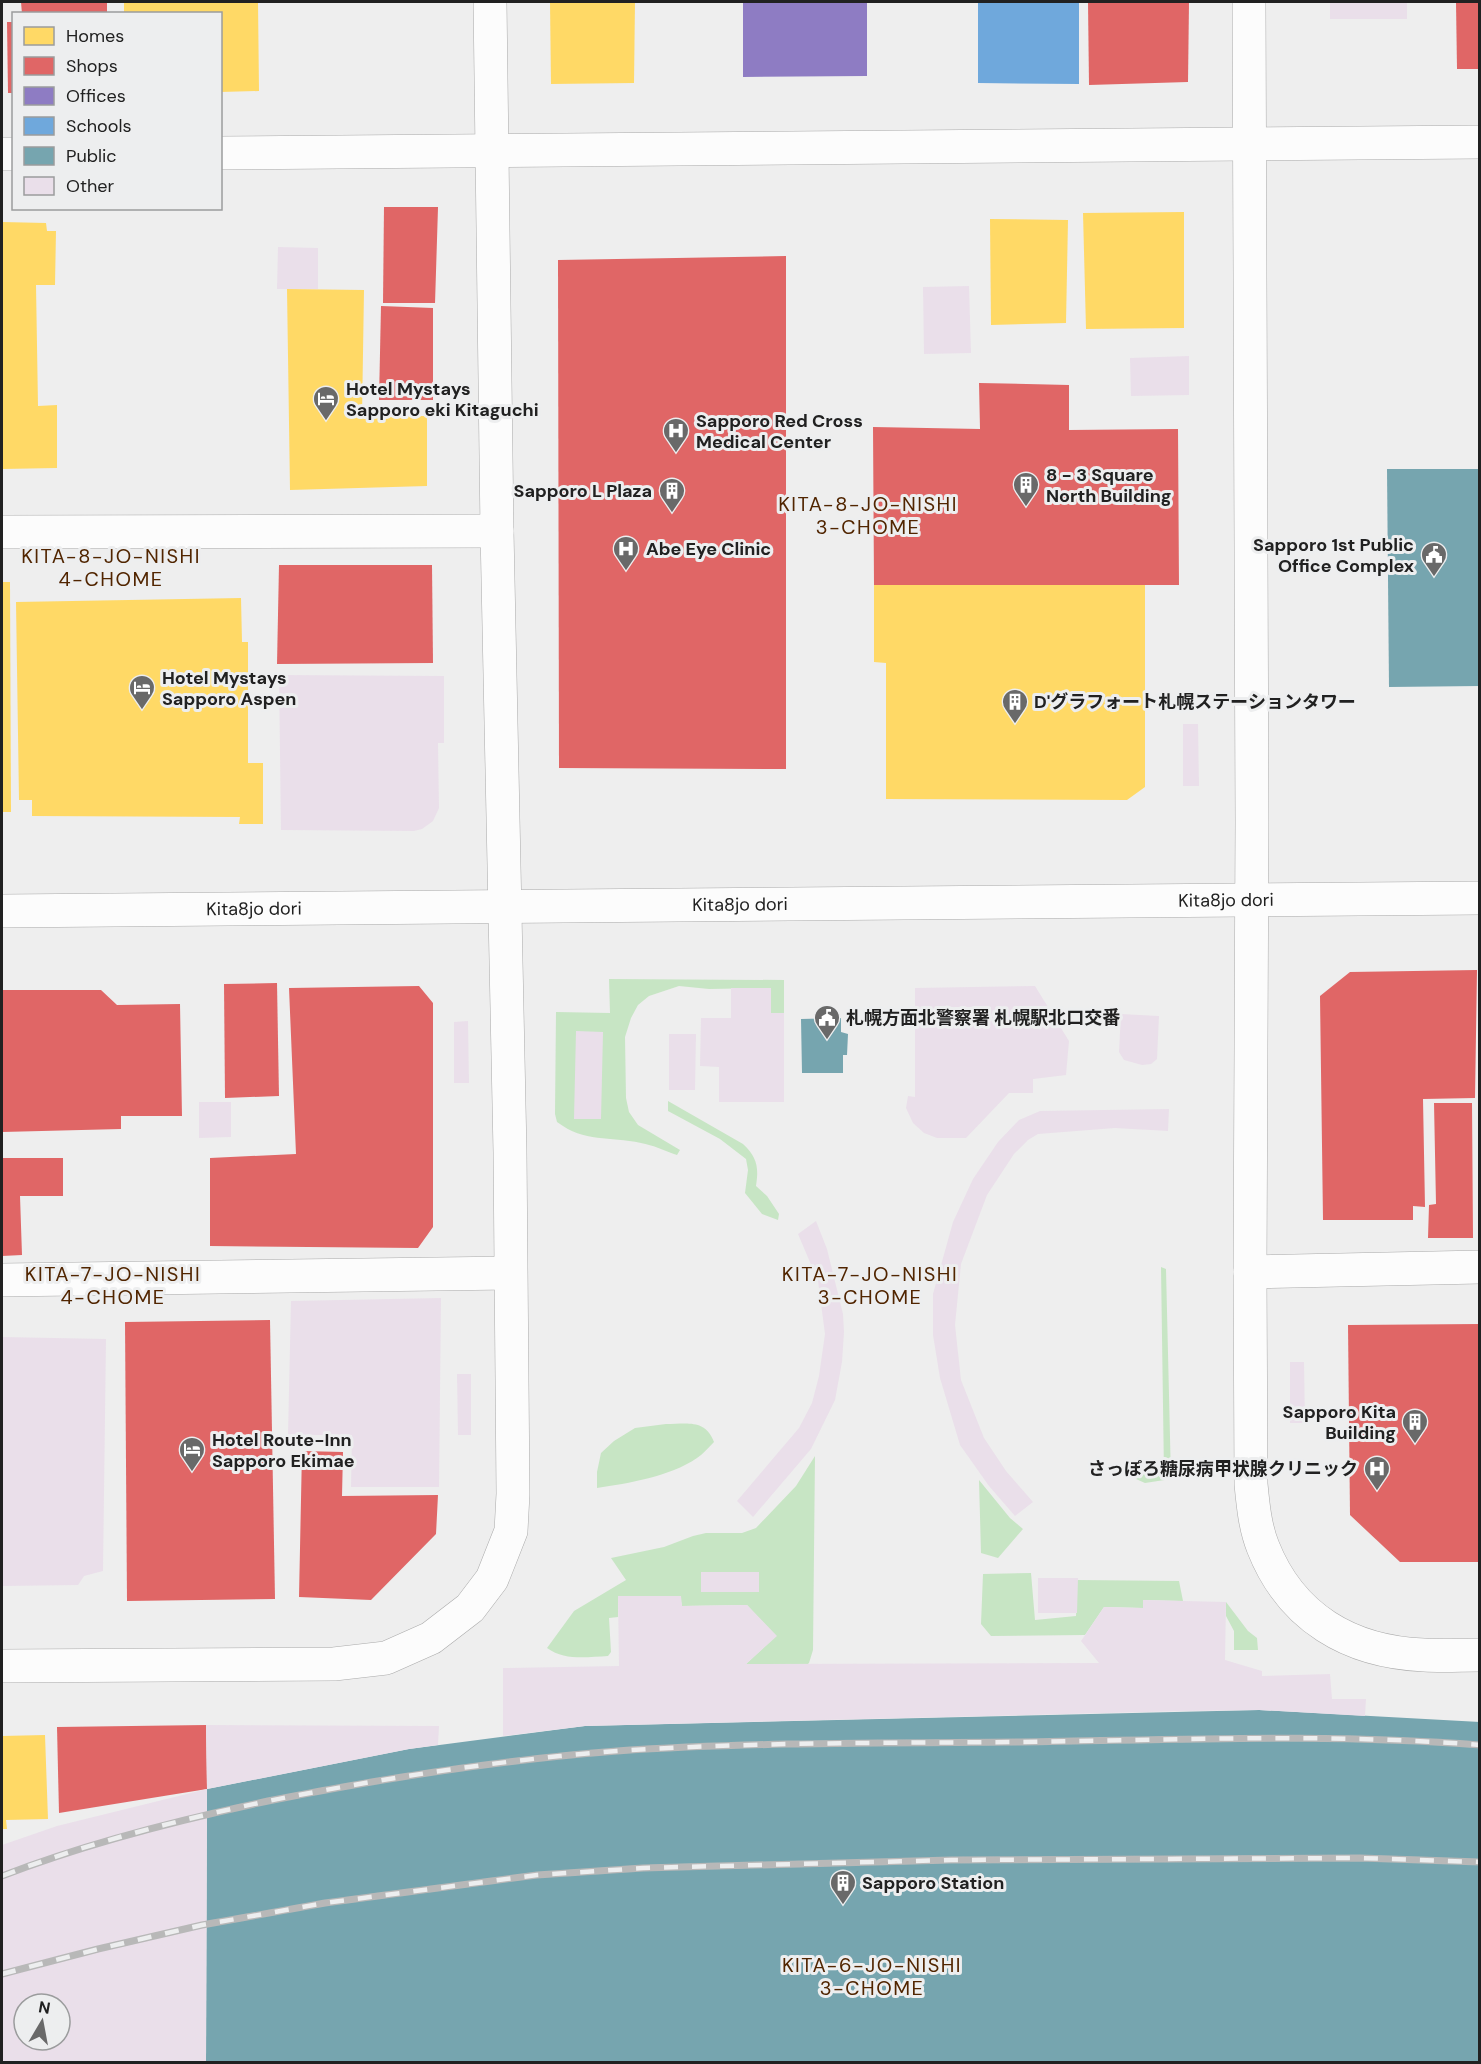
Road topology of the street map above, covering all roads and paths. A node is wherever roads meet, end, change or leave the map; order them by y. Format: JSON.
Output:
{"nodes":[{"id":1,"x":490,"y":2,"type":"edge"},
{"id":2,"x":1249,"y":2,"type":"edge"},
{"id":3,"x":1479,"y":142,"type":"edge"},
{"id":4,"x":1251,"y":144,"type":"junction"},
{"id":5,"x":491,"y":151,"type":"junction"},
{"id":6,"x":222,"y":153,"type":"edge"},
{"id":7,"x":497,"y":531,"type":"junction"},
{"id":8,"x":2,"y":532,"type":"edge"},
{"id":9,"x":1479,"y":898,"type":"edge"},
{"id":10,"x":1252,"y":900,"type":"junction"},
{"id":11,"x":504,"y":907,"type":"junction"},
{"id":12,"x":2,"y":911,"type":"edge"},
{"id":13,"x":1479,"y":1267,"type":"edge"},
{"id":14,"x":1250,"y":1272,"type":"junction"},
{"id":15,"x":510,"y":1273,"type":"junction"},
{"id":16,"x":2,"y":1280,"type":"edge"},
{"id":17,"x":1479,"y":1655,"type":"edge"},
{"id":18,"x":2,"y":1666,"type":"edge"}],
"edges":[{"from":1,"to":5,"type":"street"},
{"from":2,"to":4,"type":"street"},
{"from":3,"to":4,"type":"street"},
{"from":4,"to":5,"type":"street"},
{"from":4,"to":10,"type":"street"},
{"from":5,"to":6,"type":"street"},
{"from":5,"to":7,"type":"street"},
{"from":7,"to":8,"type":"street"},
{"from":7,"to":11,"type":"street"},
{"from":9,"to":10,"type":"street","name":"Kita8jo dori"},
{"from":10,"to":11,"type":"street","name":"Kita8jo dori"},
{"from":10,"to":14,"type":"street"},
{"from":11,"to":12,"type":"street","name":"Kita8jo dori"},
{"from":11,"to":15,"type":"street"},
{"from":13,"to":14,"type":"street"},
{"from":14,"to":17,"type":"street"},
{"from":15,"to":16,"type":"street"},
{"from":15,"to":18,"type":"street"}]}
